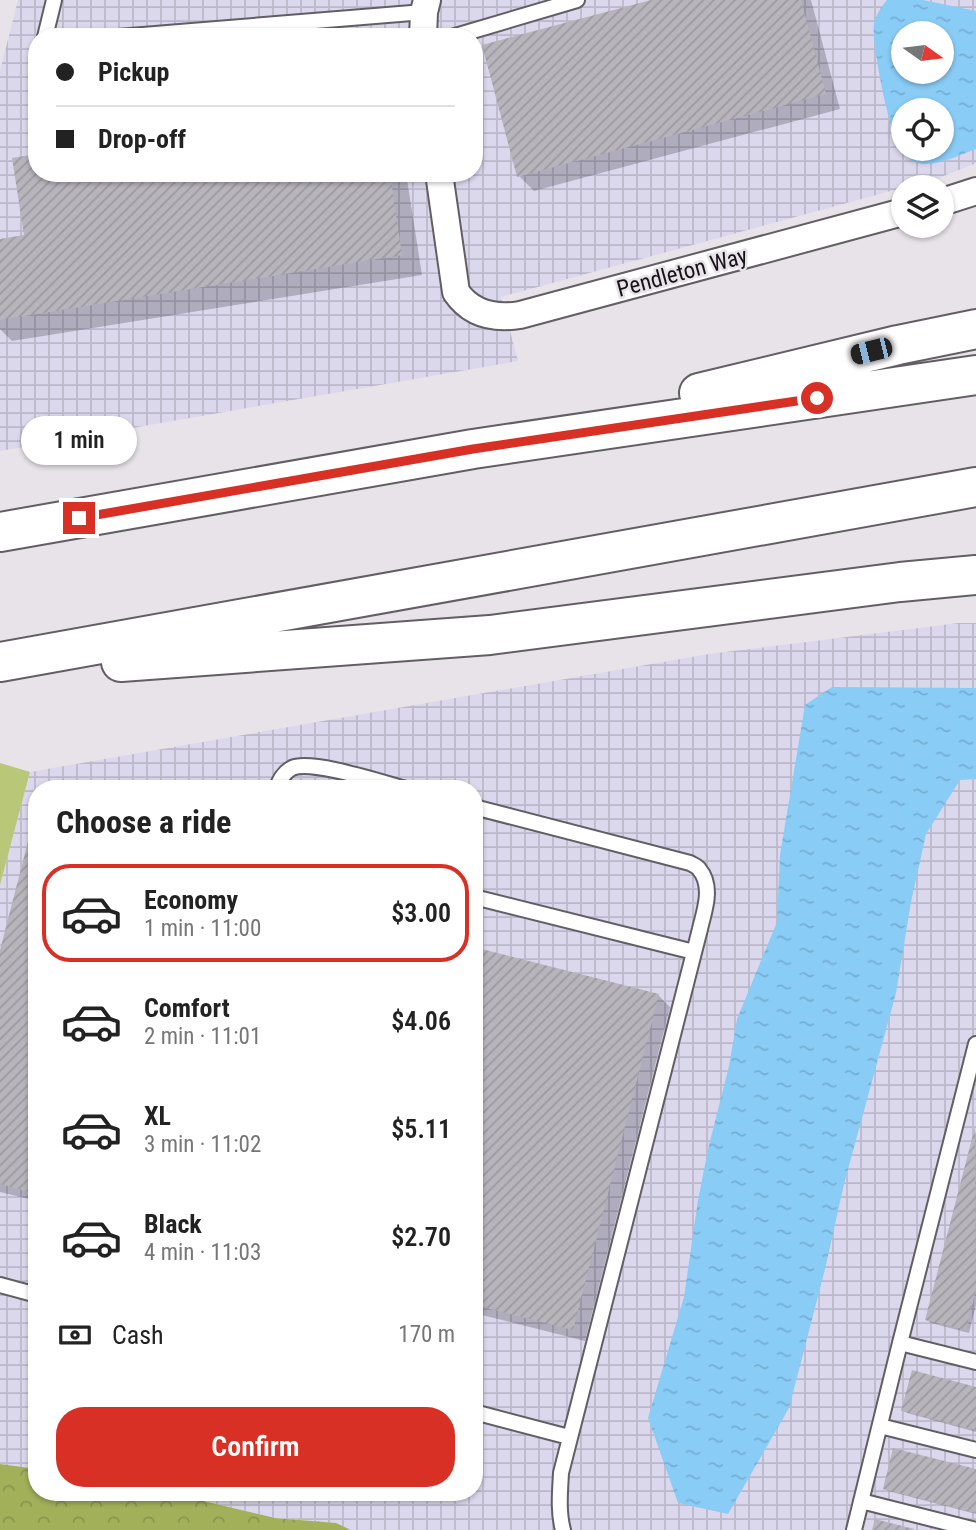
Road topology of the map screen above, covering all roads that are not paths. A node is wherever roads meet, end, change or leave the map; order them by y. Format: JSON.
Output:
{"nodes":[{"id":1,"x":54,"y":0,"type":"edge"},
{"id":2,"x":577,"y":0,"type":"edge"},
{"id":3,"x":425,"y":16,"type":"edge"},
{"id":4,"x":47,"y":28,"type":"edge"},
{"id":5,"x":250,"y":28,"type":"edge"},
{"id":6,"x":482,"y":28,"type":"edge"},
{"id":7,"x":440,"y":182,"type":"edge"},
{"id":8,"x":976,"y":191,"type":"edge"},
{"id":9,"x":954,"y":198,"type":"edge"},
{"id":10,"x":891,"y":215,"type":"edge"},
{"id":11,"x":976,"y":329,"type":"edge"},
{"id":12,"x":976,"y":375,"type":"edge"},
{"id":13,"x":473,"y":449,"type":"junction"},
{"id":14,"x":976,"y":487,"type":"edge"},
{"id":15,"x":0,"y":531,"type":"edge"},
{"id":16,"x":976,"y":575,"type":"edge"},
{"id":17,"x":0,"y":662,"type":"edge"},
{"id":18,"x":0,"y":671,"type":"edge"},
{"id":19,"x":281,"y":780,"type":"edge"},
{"id":20,"x":371,"y":780,"type":"edge"},
{"id":21,"x":483,"y":809,"type":"edge"},
{"id":22,"x":483,"y":899,"type":"edge"},
{"id":23,"x":694,"y":952,"type":"junction"},
{"id":24,"x":976,"y":1044,"type":"edge"},
{"id":25,"x":0,"y":1286,"type":"edge"},
{"id":26,"x":28,"y":1293,"type":"edge"},
{"id":27,"x":900,"y":1343,"type":"junction"},
{"id":28,"x":976,"y":1362,"type":"edge"},
{"id":29,"x":483,"y":1414,"type":"edge"},
{"id":30,"x":880,"y":1426,"type":"junction"},
{"id":31,"x":569,"y":1437,"type":"junction"},
{"id":32,"x":976,"y":1450,"type":"edge"},
{"id":33,"x":861,"y":1501,"type":"junction"},
{"id":34,"x":563,"y":1530,"type":"edge"},
{"id":35,"x":854,"y":1530,"type":"edge"},
{"id":36,"x":976,"y":1530,"type":"edge"}],
"edges":[{"from":1,"to":4,"type":"lane"},
{"from":2,"to":6,"type":"lane"},
{"from":3,"to":5,"type":"lane"},
{"from":7,"to":10,"type":"street","name":"Pendleton Way"},
{"from":8,"to":9,"type":"street"},
{"from":11,"to":13,"type":"highway"},
{"from":12,"to":13,"type":"highway"},
{"from":13,"to":15,"type":"highway"},
{"from":14,"to":17,"type":"highway"},
{"from":16,"to":18,"type":"highway"},
{"from":19,"to":20,"type":"lane"},
{"from":21,"to":23,"type":"lane"},
{"from":22,"to":23,"type":"lane"},
{"from":23,"to":31,"type":"lane"},
{"from":24,"to":27,"type":"lane"},
{"from":25,"to":26,"type":"lane"},
{"from":27,"to":28,"type":"lane"},
{"from":27,"to":30,"type":"lane"},
{"from":29,"to":31,"type":"lane"},
{"from":30,"to":32,"type":"lane"},
{"from":30,"to":33,"type":"lane"},
{"from":31,"to":34,"type":"lane"},
{"from":33,"to":35,"type":"lane"},
{"from":33,"to":36,"type":"lane"}]}
